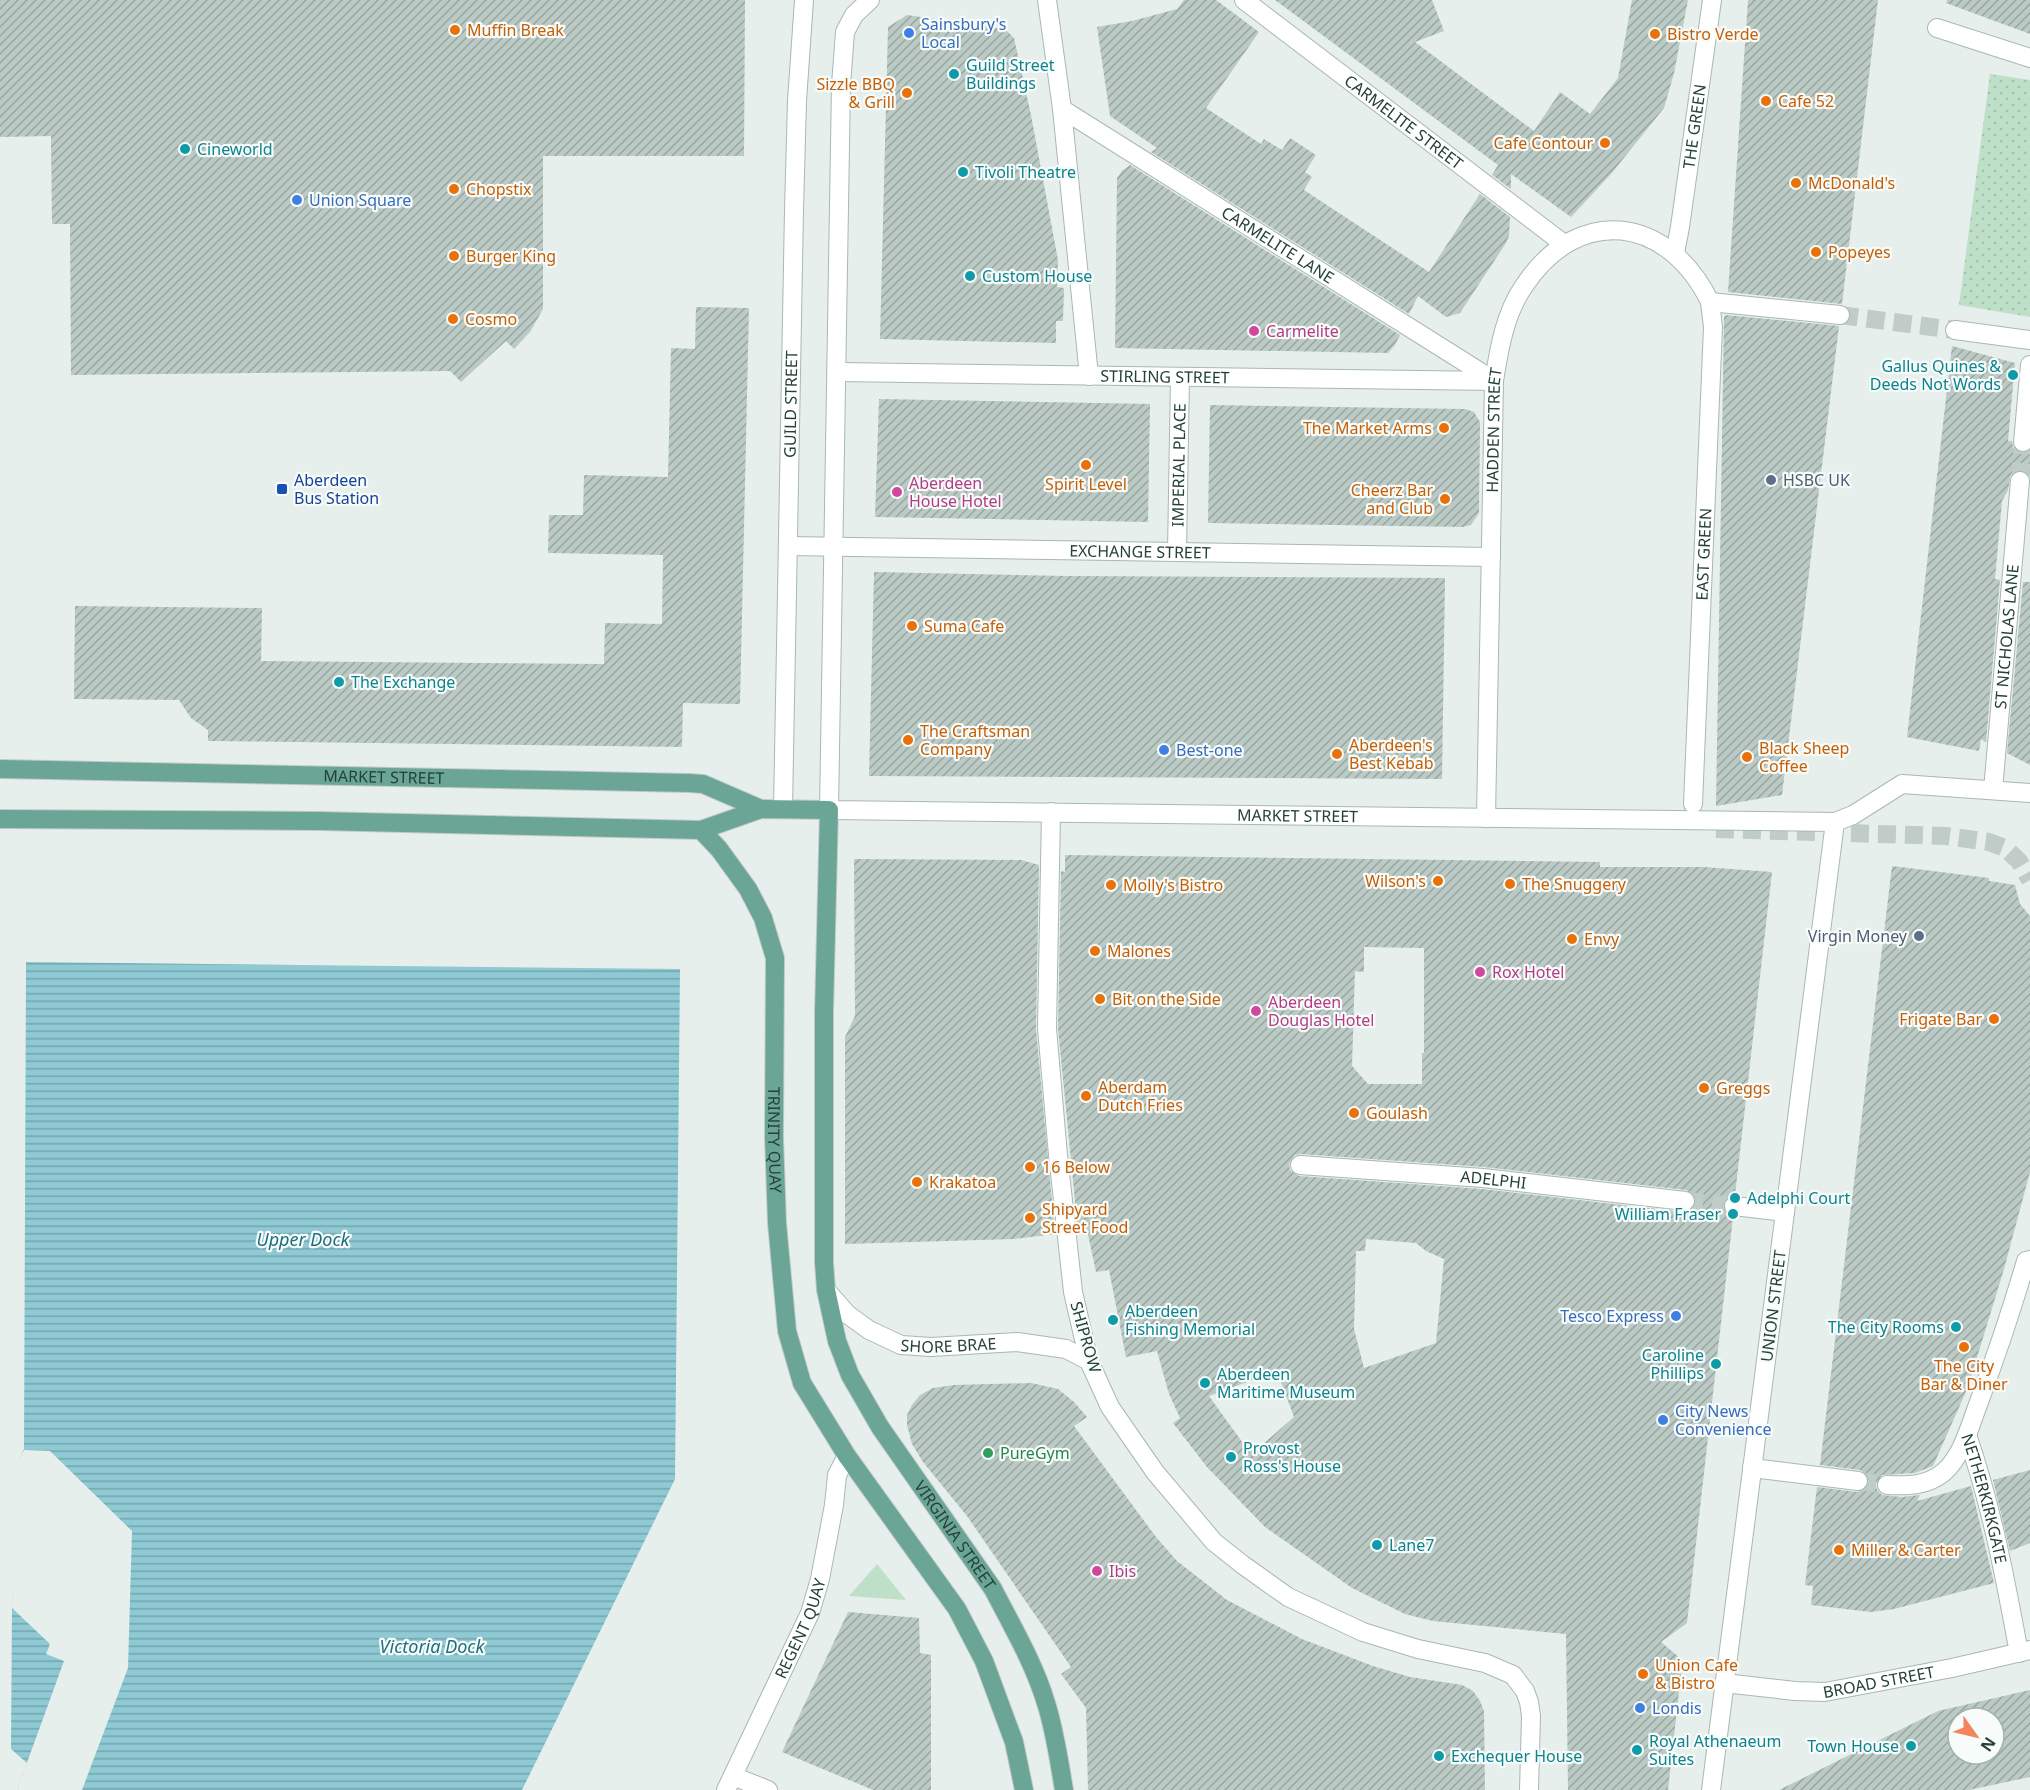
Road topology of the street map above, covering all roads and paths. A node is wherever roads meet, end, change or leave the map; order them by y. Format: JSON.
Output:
{"nodes":[{"id":1,"x":804,"y":0,"type":"edge"},
{"id":2,"x":870,"y":0,"type":"edge"},
{"id":3,"x":1047,"y":0,"type":"edge"},
{"id":4,"x":1244,"y":0,"type":"edge"},
{"id":5,"x":1712,"y":0,"type":"edge"},
{"id":6,"x":1937,"y":28,"type":"dead end"},
{"id":7,"x":2030,"y":58,"type":"edge"},
{"id":8,"x":1062,"y":109,"type":"junction"},
{"id":9,"x":1564,"y":244,"type":"junction"},
{"id":10,"x":1675,"y":253,"type":"junction"},
{"id":11,"x":1710,"y":302,"type":"junction"},
{"id":12,"x":1840,"y":315,"type":"tunnel mouth"},
{"id":13,"x":1955,"y":330,"type":"tunnel mouth"},
{"id":14,"x":2030,"y":340,"type":"edge"},
{"id":15,"x":2030,"y":365,"type":"edge"},
{"id":16,"x":837,"y":372,"type":"junction"},
{"id":17,"x":1089,"y":376,"type":"junction"},
{"id":18,"x":1180,"y":377,"type":"junction"},
{"id":19,"x":1494,"y":381,"type":"junction"},
{"id":20,"x":2024,"y":442,"type":"tunnel mouth"},
{"id":21,"x":2020,"y":481,"type":"tunnel mouth"},
{"id":22,"x":788,"y":546,"type":"junction"},
{"id":23,"x":834,"y":546,"type":"junction"},
{"id":24,"x":1178,"y":552,"type":"junction"},
{"id":25,"x":1491,"y":557,"type":"junction"},
{"id":26,"x":0,"y":769,"type":"edge"},
{"id":27,"x":1993,"y":790,"type":"junction"},
{"id":28,"x":2030,"y":793,"type":"edge"},
{"id":29,"x":1693,"y":804,"type":"dead end"},
{"id":30,"x":761,"y":809,"type":"junction"},
{"id":31,"x":783,"y":809,"type":"junction"},
{"id":32,"x":829,"y":810,"type":"junction"},
{"id":33,"x":1051,"y":812,"type":"junction"},
{"id":34,"x":1486,"y":818,"type":"junction"},
{"id":35,"x":0,"y":819,"type":"edge"},
{"id":36,"x":1835,"y":822,"type":"junction"},
{"id":37,"x":701,"y":830,"type":"junction"},
{"id":38,"x":1300,"y":1165,"type":"dead end"},
{"id":39,"x":1685,"y":1201,"type":"tunnel mouth"},
{"id":40,"x":1734,"y":1206,"type":"tunnel mouth"},
{"id":41,"x":1785,"y":1212,"type":"junction"},
{"id":42,"x":2029,"y":1256,"type":"edge"},
{"id":43,"x":826,"y":1290,"type":"junction"},
{"id":44,"x":1089,"y":1361,"type":"junction"},
{"id":45,"x":1967,"y":1435,"type":"junction"},
{"id":46,"x":846,"y":1456,"type":"junction"},
{"id":47,"x":1752,"y":1468,"type":"junction"},
{"id":48,"x":1858,"y":1481,"type":"tunnel mouth"},
{"id":49,"x":1887,"y":1485,"type":"tunnel mouth"},
{"id":50,"x":2024,"y":1651,"type":"edge"},
{"id":51,"x":1724,"y":1683,"type":"junction"},
{"id":52,"x":730,"y":1783,"type":"edge"},
{"id":53,"x":768,"y":1790,"type":"edge"},
{"id":54,"x":1024,"y":1790,"type":"edge"},
{"id":55,"x":1064,"y":1790,"type":"edge"},
{"id":56,"x":1529,"y":1790,"type":"edge"},
{"id":57,"x":1711,"y":1790,"type":"edge"}],
"edges":[{"from":1,"to":22,"type":"street","name":"GUILD STREET"},
{"from":2,"to":16,"type":"street"},
{"from":3,"to":8,"type":"street"},
{"from":4,"to":9,"type":"street","name":"CARMELITE STREET"},
{"from":5,"to":10,"type":"street","name":"THE GREEN"},
{"from":6,"to":7,"type":"street"},
{"from":8,"to":17,"type":"street"},
{"from":8,"to":19,"type":"street","name":"CARMELITE LANE"},
{"from":9,"to":10,"type":"street","name":"HADDEN STREET"},
{"from":9,"to":19,"type":"street","name":"HADDEN STREET"},
{"from":10,"to":11,"type":"street","name":"HADDEN STREET"},
{"from":11,"to":12,"type":"street"},
{"from":11,"to":29,"type":"street","name":"EAST GREEN"},
{"from":13,"to":14,"type":"street"},
{"from":15,"to":20,"type":"street"},
{"from":16,"to":17,"type":"street","name":"STIRLING STREET"},
{"from":16,"to":23,"type":"street"},
{"from":17,"to":18,"type":"street","name":"STIRLING STREET"},
{"from":18,"to":19,"type":"street","name":"STIRLING STREET"},
{"from":18,"to":24,"type":"street","name":"IMPERIAL PLACE"},
{"from":19,"to":25,"type":"street","name":"HADDEN STREET"},
{"from":21,"to":27,"type":"street","name":"ST NICHOLAS LANE"},
{"from":22,"to":23,"type":"street","name":"EXCHANGE STREET"},
{"from":22,"to":31,"type":"street","name":"GUILD STREET"},
{"from":23,"to":24,"type":"street","name":"EXCHANGE STREET"},
{"from":23,"to":32,"type":"street"},
{"from":24,"to":25,"type":"street","name":"EXCHANGE STREET"},
{"from":25,"to":34,"type":"street","name":"HADDEN STREET"},
{"from":26,"to":30,"type":"main road","name":"MARKET STREET"},
{"from":27,"to":28,"type":"street"},
{"from":27,"to":36,"type":"street"},
{"from":30,"to":31,"type":"main road","name":"MARKET STREET"},
{"from":30,"to":37,"type":"main road","name":"MARKET STREET"},
{"from":31,"to":32,"type":"main road","name":"MARKET STREET"},
{"from":32,"to":33,"type":"street","name":"MARKET STREET"},
{"from":32,"to":43,"type":"main road"},
{"from":33,"to":34,"type":"street","name":"MARKET STREET"},
{"from":33,"to":44,"type":"street","name":"SHIPROW"},
{"from":34,"to":36,"type":"street","name":"MARKET STREET"},
{"from":35,"to":37,"type":"main road","name":"MARKET STREET"},
{"from":36,"to":41,"type":"street","name":"UNION STREET"},
{"from":37,"to":46,"type":"main road","name":"TRINITY QUAY"},
{"from":38,"to":39,"type":"street","name":"ADELPHI"},
{"from":40,"to":41,"type":"street"},
{"from":41,"to":47,"type":"street","name":"UNION STREET"},
{"from":42,"to":45,"type":"street","name":"NETHERKIRKGATE"},
{"from":43,"to":44,"type":"street","name":"SHORE BRAE"},
{"from":43,"to":55,"type":"main road","name":"VIRGINIA STREET"},
{"from":44,"to":56,"type":"street","name":"SHIPROW"},
{"from":45,"to":49,"type":"street"},
{"from":45,"to":50,"type":"street","name":"NETHERKIRKGATE"},
{"from":46,"to":52,"type":"street","name":"REGENT QUAY"},
{"from":46,"to":54,"type":"main road"},
{"from":47,"to":48,"type":"street"},
{"from":47,"to":51,"type":"street","name":"UNION STREET"},
{"from":50,"to":51,"type":"street","name":"BROAD STREET"},
{"from":51,"to":57,"type":"street","name":"UNION STREET"},
{"from":52,"to":53,"type":"street"}]}
